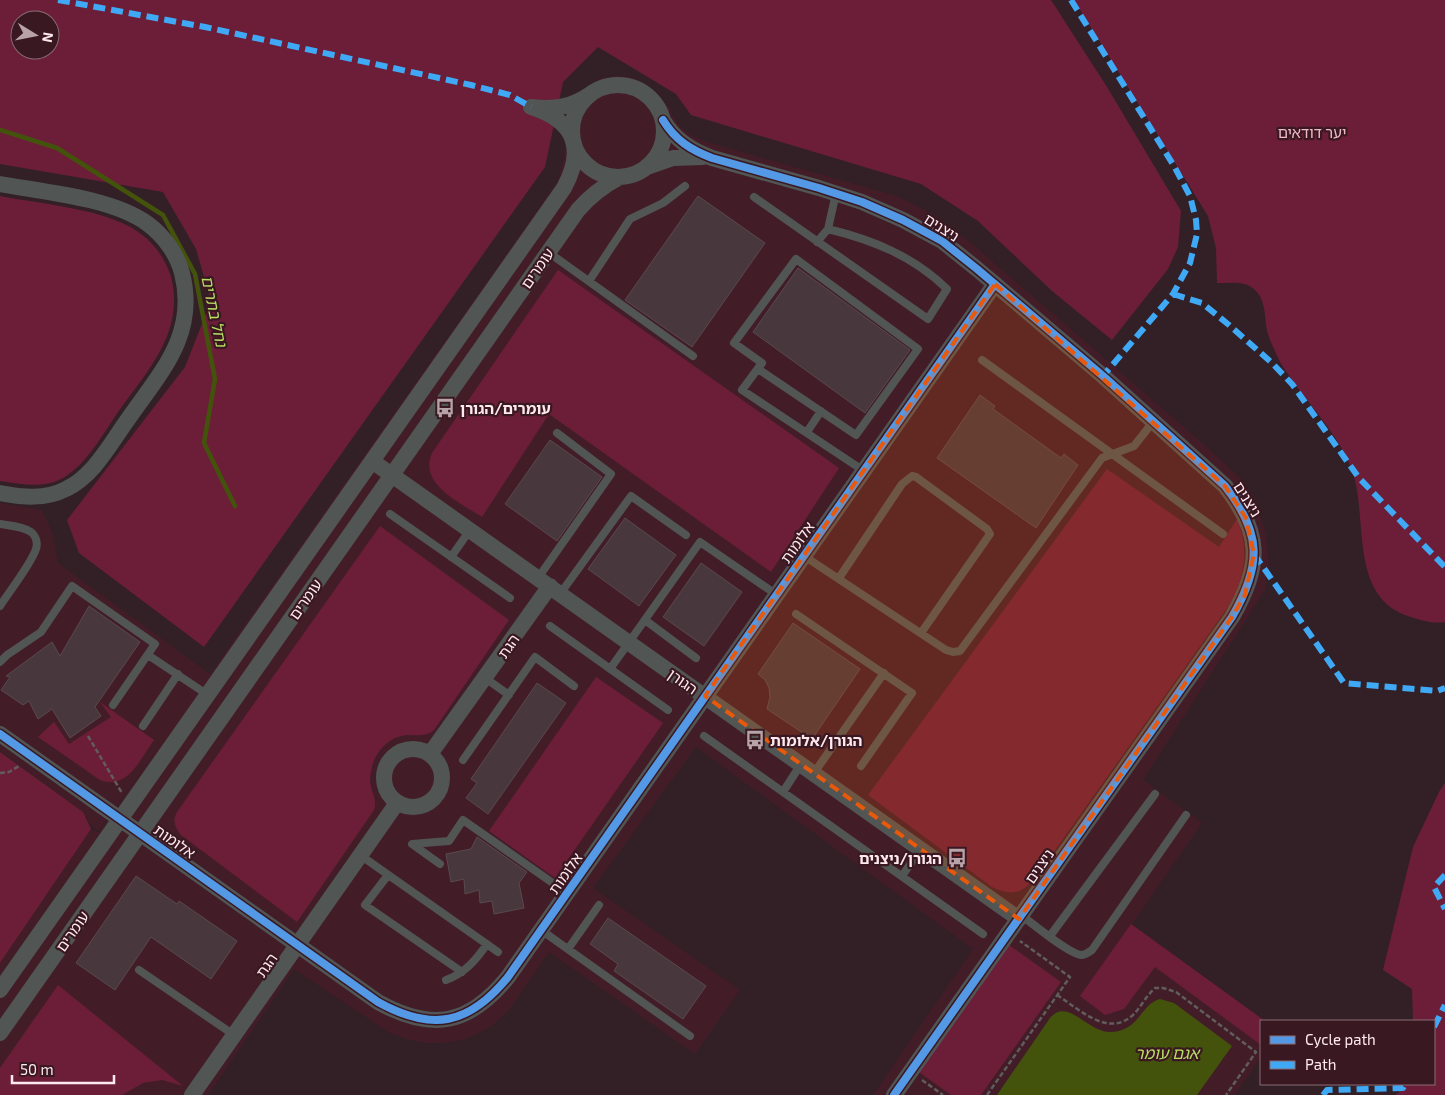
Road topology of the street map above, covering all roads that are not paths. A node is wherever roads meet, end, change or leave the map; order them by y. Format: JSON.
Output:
{"nodes":[{"id":1,"x":592,"y":93,"type":"junction"},
{"id":2,"x":663,"y":120,"type":"junction"},
{"id":3,"x":574,"y":141,"type":"junction"},
{"id":4,"x":712,"y":158,"type":"junction"},
{"id":5,"x":645,"y":168,"type":"junction"},
{"id":6,"x":620,"y":177,"type":"junction"},
{"id":7,"x":0,"y":184,"type":"edge"},
{"id":8,"x":685,"y":186,"type":"dead end"},
{"id":9,"x":836,"y":193,"type":"junction"},
{"id":10,"x":754,"y":197,"type":"dead end"},
{"id":11,"x":828,"y":229,"type":"junction"},
{"id":12,"x":817,"y":242,"type":"junction"},
{"id":13,"x":548,"y":252,"type":"junction"},
{"id":14,"x":589,"y":282,"type":"junction"},
{"id":15,"x":995,"y":284,"type":"junction"},
{"id":16,"x":693,"y":356,"type":"dead end"},
{"id":17,"x":982,"y":360,"type":"dead end"},
{"id":18,"x":758,"y":369,"type":"junction"},
{"id":19,"x":821,"y":411,"type":"junction"},
{"id":20,"x":1153,"y":422,"type":"junction"},
{"id":21,"x":807,"y":432,"type":"junction"},
{"id":22,"x":557,"y":433,"type":"dead end"},
{"id":23,"x":1113,"y":454,"type":"junction"},
{"id":24,"x":372,"y":461,"type":"junction"},
{"id":25,"x":864,"y":471,"type":"junction"},
{"id":26,"x":392,"y":475,"type":"junction"},
{"id":27,"x":0,"y":493,"type":"edge"},
{"id":28,"x":390,"y":514,"type":"dead end"},
{"id":29,"x":0,"y":524,"type":"edge"},
{"id":30,"x":470,"y":530,"type":"junction"},
{"id":31,"x":1224,"y":534,"type":"dead end"},
{"id":32,"x":686,"y":535,"type":"dead end"},
{"id":33,"x":804,"y":556,"type":"junction"},
{"id":34,"x":452,"y":557,"type":"junction"},
{"id":35,"x":839,"y":578,"type":"junction"},
{"id":36,"x":549,"y":586,"type":"junction"},
{"id":37,"x":777,"y":595,"type":"junction"},
{"id":38,"x":510,"y":598,"type":"dead end"},
{"id":39,"x":0,"y":606,"type":"edge"},
{"id":40,"x":796,"y":614,"type":"dead end"},
{"id":41,"x":645,"y":620,"type":"junction"},
{"id":42,"x":550,"y":626,"type":"dead end"},
{"id":43,"x":921,"y":634,"type":"junction"},
{"id":44,"x":629,"y":642,"type":"junction"},
{"id":45,"x":148,"y":655,"type":"junction"},
{"id":46,"x":696,"y":658,"type":"dead end"},
{"id":47,"x":0,"y":662,"type":"edge"},
{"id":48,"x":610,"y":669,"type":"junction"},
{"id":49,"x":884,"y":673,"type":"junction"},
{"id":50,"x":178,"y":674,"type":"junction"},
{"id":51,"x":485,"y":678,"type":"junction"},
{"id":52,"x":574,"y":686,"type":"dead end"},
{"id":53,"x":208,"y":695,"type":"junction"},
{"id":54,"x":509,"y":695,"type":"junction"},
{"id":55,"x":705,"y":696,"type":"junction"},
{"id":56,"x":113,"y":705,"type":"dead end"},
{"id":57,"x":668,"y":710,"type":"dead end"},
{"id":58,"x":143,"y":726,"type":"dead end"},
{"id":59,"x":0,"y":734,"type":"edge"},
{"id":60,"x":704,"y":736,"type":"dead end"},
{"id":61,"x":430,"y":754,"type":"junction"},
{"id":62,"x":463,"y":760,"type":"dead end"},
{"id":63,"x":861,"y":766,"type":"dead end"},
{"id":64,"x":807,"y":769,"type":"junction"},
{"id":65,"x":783,"y":792,"type":"junction"},
{"id":66,"x":1155,"y":794,"type":"dead end"},
{"id":67,"x":397,"y":803,"type":"junction"},
{"id":68,"x":1186,"y":815,"type":"dead end"},
{"id":69,"x":120,"y":820,"type":"junction"},
{"id":70,"x":140,"y":834,"type":"junction"},
{"id":71,"x":921,"y":849,"type":"junction"},
{"id":72,"x":360,"y":855,"type":"junction"},
{"id":73,"x":440,"y":864,"type":"dead end"},
{"id":74,"x":388,"y":875,"type":"junction"},
{"id":75,"x":902,"y":876,"type":"junction"},
{"id":76,"x":568,"y":893,"type":"junction"},
{"id":77,"x":599,"y":905,"type":"dead end"},
{"id":78,"x":1020,"y":917,"type":"junction"},
{"id":79,"x":541,"y":930,"type":"junction"},
{"id":80,"x":983,"y":934,"type":"dead end"},
{"id":81,"x":1050,"y":936,"type":"junction"},
{"id":82,"x":297,"y":944,"type":"junction"},
{"id":83,"x":487,"y":944,"type":"junction"},
{"id":84,"x":568,"y":949,"type":"junction"},
{"id":85,"x":498,"y":952,"type":"dead end"},
{"id":86,"x":139,"y":970,"type":"dead end"},
{"id":87,"x":462,"y":972,"type":"junction"},
{"id":88,"x":446,"y":980,"type":"dead end"},
{"id":89,"x":0,"y":990,"type":"edge"},
{"id":90,"x":0,"y":1033,"type":"edge"},
{"id":91,"x":234,"y":1035,"type":"junction"},
{"id":92,"x":690,"y":1036,"type":"dead end"},
{"id":93,"x":192,"y":1095,"type":"edge"},
{"id":94,"x":894,"y":1095,"type":"edge"}],
"edges":[{"from":1,"to":2,"type":"street"},
{"from":1,"to":3,"type":"street"},
{"from":1,"to":3,"type":"street"},
{"from":2,"to":4,"type":"street","name":"ניצנים"},
{"from":2,"to":5,"type":"street"},
{"from":3,"to":6,"type":"street"},
{"from":3,"to":24,"type":"street","name":"עומרים"},
{"from":4,"to":5,"type":"street","name":"ניצנים"},
{"from":4,"to":9,"type":"street","name":"ניצנים"},
{"from":5,"to":6,"type":"street"},
{"from":6,"to":13,"type":"street","name":"עומרים"},
{"from":7,"to":27,"type":"street"},
{"from":8,"to":14,"type":"lane"},
{"from":9,"to":11,"type":"lane"},
{"from":9,"to":15,"type":"street","name":"ניצנים"},
{"from":10,"to":12,"type":"lane"},
{"from":11,"to":12,"type":"lane"},
{"from":11,"to":12,"type":"lane"},
{"from":13,"to":14,"type":"lane"},
{"from":13,"to":26,"type":"street","name":"עומרים"},
{"from":14,"to":16,"type":"lane"},
{"from":15,"to":20,"type":"street","name":"ניצנים"},
{"from":15,"to":25,"type":"street","name":"אלומות"},
{"from":17,"to":23,"type":"lane"},
{"from":18,"to":19,"type":"lane"},
{"from":18,"to":19,"type":"lane"},
{"from":18,"to":21,"type":"lane"},
{"from":19,"to":21,"type":"lane"},
{"from":20,"to":23,"type":"lane"},
{"from":20,"to":78,"type":"street","name":"ניצנים"},
{"from":21,"to":25,"type":"lane"},
{"from":22,"to":36,"type":"lane"},
{"from":23,"to":31,"type":"lane"},
{"from":23,"to":43,"type":"lane"},
{"from":24,"to":26,"type":"street","name":"הגורן"},
{"from":24,"to":53,"type":"street","name":"עומרים"},
{"from":25,"to":33,"type":"street","name":"אלומות"},
{"from":26,"to":30,"type":"street","name":"הגורן"},
{"from":26,"to":70,"type":"street","name":"עומרים"},
{"from":28,"to":34,"type":"lane"},
{"from":29,"to":39,"type":"lane"},
{"from":30,"to":34,"type":"lane"},
{"from":30,"to":36,"type":"street","name":"הגורן"},
{"from":32,"to":36,"type":"lane"},
{"from":33,"to":35,"type":"lane"},
{"from":33,"to":37,"type":"street","name":"אלומות"},
{"from":34,"to":38,"type":"lane"},
{"from":35,"to":43,"type":"lane"},
{"from":35,"to":43,"type":"lane"},
{"from":36,"to":44,"type":"street","name":"הגורן"},
{"from":36,"to":51,"type":"street","name":"הגת"},
{"from":37,"to":41,"type":"lane"},
{"from":37,"to":55,"type":"street","name":"אלומות"},
{"from":40,"to":49,"type":"lane"},
{"from":41,"to":44,"type":"lane"},
{"from":41,"to":46,"type":"lane"},
{"from":42,"to":48,"type":"lane"},
{"from":44,"to":48,"type":"lane"},
{"from":44,"to":55,"type":"street","name":"הגורן"},
{"from":45,"to":47,"type":"lane"},
{"from":45,"to":50,"type":"lane"},
{"from":45,"to":56,"type":"lane"},
{"from":48,"to":57,"type":"lane"},
{"from":49,"to":63,"type":"lane"},
{"from":49,"to":64,"type":"lane"},
{"from":50,"to":53,"type":"lane"},
{"from":50,"to":58,"type":"lane"},
{"from":51,"to":54,"type":"lane"},
{"from":51,"to":61,"type":"street","name":"הגת"},
{"from":52,"to":54,"type":"lane"},
{"from":53,"to":69,"type":"street","name":"עומרים"},
{"from":54,"to":62,"type":"lane"},
{"from":55,"to":64,"type":"street","name":"הגורן"},
{"from":55,"to":76,"type":"street","name":"אלומות"},
{"from":59,"to":69,"type":"street","name":"אלומות"},
{"from":60,"to":65,"type":"lane"},
{"from":61,"to":67,"type":"street"},
{"from":61,"to":67,"type":"street"},
{"from":64,"to":65,"type":"lane"},
{"from":64,"to":71,"type":"street","name":"הגורן"},
{"from":65,"to":75,"type":"lane"},
{"from":66,"to":81,"type":"lane"},
{"from":67,"to":72,"type":"street","name":"הגת"},
{"from":68,"to":81,"type":"lane"},
{"from":69,"to":70,"type":"street","name":"אלומות"},
{"from":69,"to":89,"type":"street","name":"עומרים"},
{"from":70,"to":82,"type":"street","name":"אלומות"},
{"from":70,"to":90,"type":"street","name":"עומרים"},
{"from":71,"to":75,"type":"lane"},
{"from":71,"to":78,"type":"street","name":"הגורן"},
{"from":72,"to":74,"type":"lane"},
{"from":72,"to":82,"type":"street","name":"הגת"},
{"from":73,"to":76,"type":"lane"},
{"from":74,"to":83,"type":"lane"},
{"from":74,"to":87,"type":"lane"},
{"from":75,"to":80,"type":"lane"},
{"from":76,"to":79,"type":"street","name":"אלומות"},
{"from":77,"to":84,"type":"lane"},
{"from":78,"to":81,"type":"lane"},
{"from":78,"to":94,"type":"street","name":"ניצנים"},
{"from":79,"to":82,"type":"street","name":"אלומות"},
{"from":79,"to":84,"type":"lane"},
{"from":82,"to":91,"type":"street","name":"הגת"},
{"from":83,"to":85,"type":"lane"},
{"from":83,"to":87,"type":"lane"},
{"from":84,"to":92,"type":"lane"},
{"from":86,"to":91,"type":"lane"},
{"from":87,"to":88,"type":"lane"},
{"from":91,"to":93,"type":"street","name":"הגת"}]}
